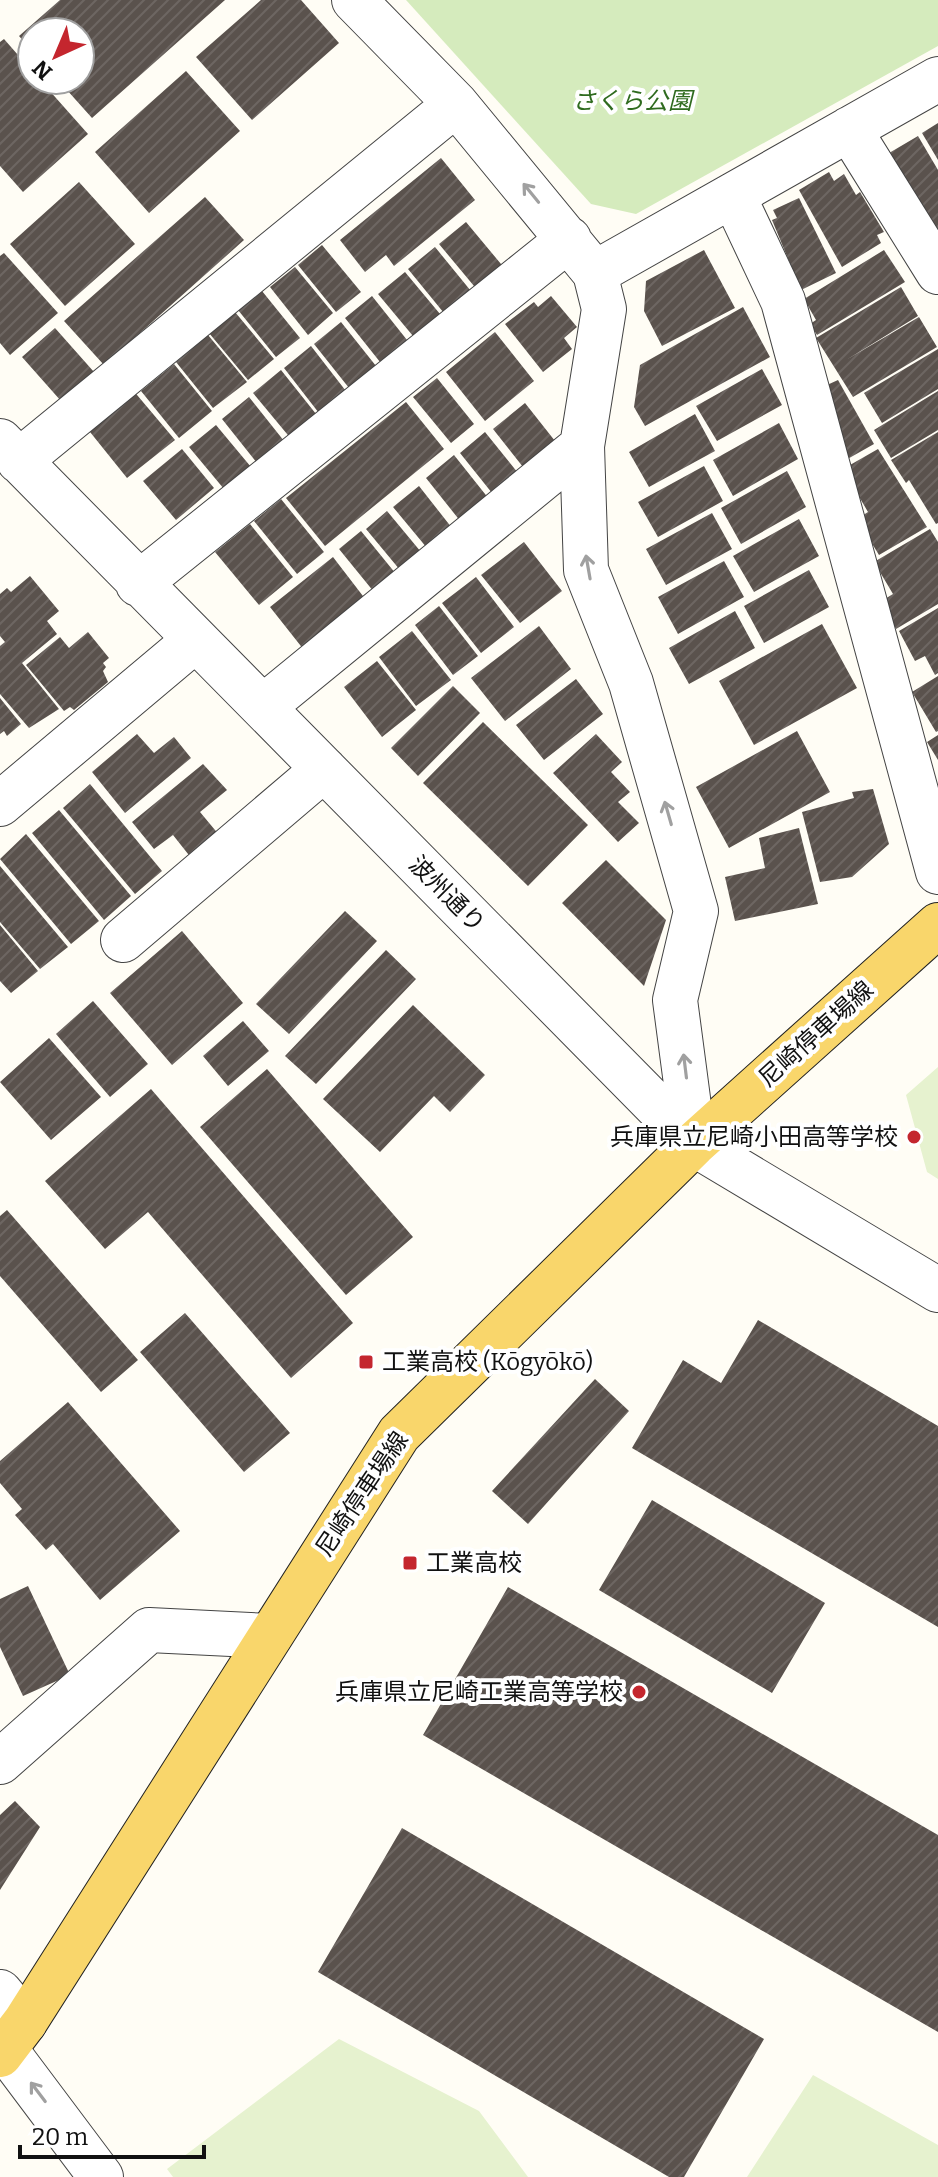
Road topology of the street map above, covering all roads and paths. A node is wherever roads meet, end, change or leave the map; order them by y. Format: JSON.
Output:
{"nodes":[{"id":1,"x":354,"y":0,"type":"edge"},
{"id":2,"x":938,"y":79,"type":"edge"},
{"id":3,"x":456,"y":104,"type":"junction"},
{"id":4,"x":849,"y":129,"type":"junction"},
{"id":5,"x":733,"y":195,"type":"junction"},
{"id":6,"x":582,"y":256,"type":"junction"},
{"id":7,"x":938,"y":272,"type":"edge"},
{"id":8,"x":582,"y":446,"type":"junction"},
{"id":9,"x":10,"y":451,"type":"edge"},
{"id":10,"x":138,"y":584,"type":"junction"},
{"id":11,"x":194,"y":641,"type":"junction"},
{"id":12,"x":263,"y":707,"type":"junction"},
{"id":13,"x":324,"y":769,"type":"junction"},
{"id":14,"x":0,"y":804,"type":"edge"},
{"id":15,"x":938,"y":872,"type":"edge"},
{"id":16,"x":938,"y":925,"type":"edge"},
{"id":17,"x":123,"y":940,"type":"dead end"},
{"id":18,"x":694,"y":1144,"type":"junction"},
{"id":19,"x":938,"y":1290,"type":"edge"},
{"id":20,"x":270,"y":1636,"type":"junction"},
{"id":21,"x":0,"y":1762,"type":"edge"},
{"id":22,"x":7,"y":2029,"type":"edge"},
{"id":23,"x":101,"y":2177,"type":"edge"}],
"edges":[{"from":1,"to":3,"type":"street"},
{"from":2,"to":4,"type":"street"},
{"from":6,"to":3,"type":"street","one_way":true},
{"from":3,"to":9,"type":"street"},
{"from":4,"to":5,"type":"street"},
{"from":4,"to":7,"type":"street"},
{"from":5,"to":6,"type":"street"},
{"from":5,"to":15,"type":"street"},
{"from":6,"to":8,"type":"street"},
{"from":6,"to":10,"type":"street"},
{"from":8,"to":12,"type":"street"},
{"from":18,"to":8,"type":"street","one_way":true},
{"from":9,"to":10,"type":"street","name":"波州通り"},
{"from":10,"to":11,"type":"street","name":"波州通り"},
{"from":11,"to":12,"type":"street","name":"波州通り"},
{"from":11,"to":14,"type":"street"},
{"from":12,"to":13,"type":"street","name":"波州通り"},
{"from":13,"to":17,"type":"street"},
{"from":13,"to":18,"type":"street","name":"波州通り"},
{"from":16,"to":18,"type":"main road","name":"尼崎停車場線"},
{"from":18,"to":19,"type":"street","name":"波州通り"},
{"from":18,"to":20,"type":"main road","name":"尼崎停車場線"},
{"from":20,"to":21,"type":"street"},
{"from":20,"to":22,"type":"main road","name":"尼崎停車場線"},
{"from":23,"to":22,"type":"street","one_way":true}]}
